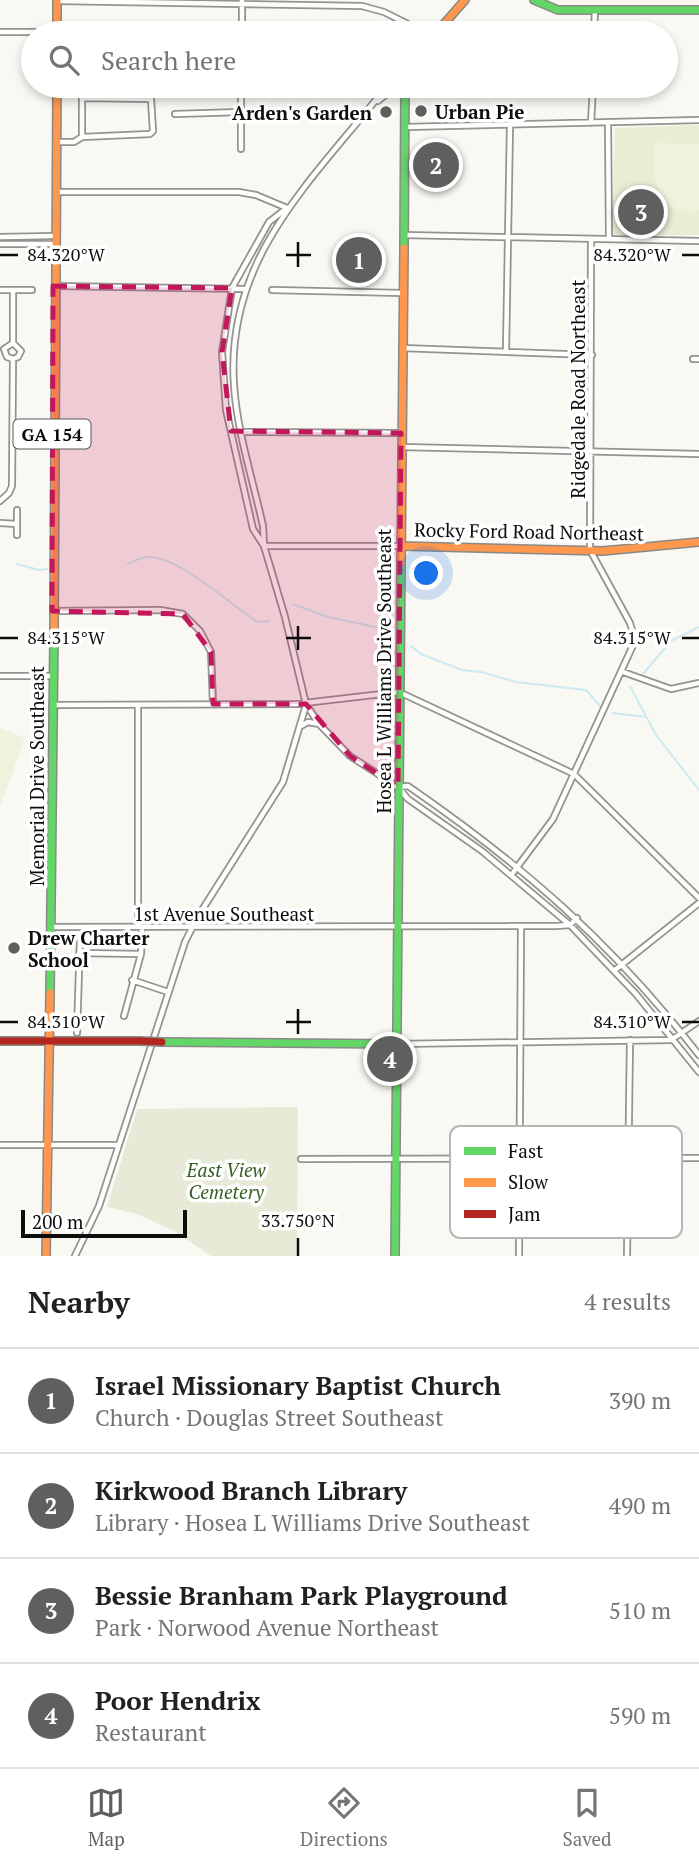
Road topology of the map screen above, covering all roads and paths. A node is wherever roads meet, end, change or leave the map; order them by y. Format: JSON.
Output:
{"nodes":[{"id":1,"x":57,"y":0,"type":"edge"},
{"id":2,"x":465,"y":0,"type":"edge"},
{"id":3,"x":534,"y":0,"type":"edge"},
{"id":4,"x":242,"y":2,"type":"edge"},
{"id":5,"x":595,"y":10,"type":"junction"},
{"id":6,"x":699,"y":10,"type":"edge"},
{"id":7,"x":57,"y":21,"type":"edge"},
{"id":8,"x":242,"y":21,"type":"edge"},
{"id":9,"x":402,"y":21,"type":"edge"},
{"id":10,"x":447,"y":21,"type":"edge"},
{"id":11,"x":595,"y":21,"type":"edge"},
{"id":12,"x":0,"y":32,"type":"edge"},
{"id":13,"x":21,"y":32,"type":"edge"},
{"id":14,"x":57,"y":98,"type":"edge"},
{"id":15,"x":242,"y":98,"type":"edge"},
{"id":16,"x":378,"y":98,"type":"edge"},
{"id":17,"x":382,"y":98,"type":"edge"},
{"id":18,"x":404,"y":98,"type":"edge"},
{"id":19,"x":592,"y":98,"type":"edge"},
{"id":20,"x":374,"y":104,"type":"junction"},
{"id":21,"x":241,"y":112,"type":"junction"},
{"id":22,"x":175,"y":114,"type":"dead end"},
{"id":23,"x":699,"y":120,"type":"edge"},
{"id":24,"x":591,"y":122,"type":"junction"},
{"id":25,"x":608,"y":122,"type":"junction"},
{"id":26,"x":510,"y":125,"type":"junction"},
{"id":27,"x":404,"y":127,"type":"junction"},
{"id":28,"x":82,"y":137,"type":"junction"},
{"id":29,"x":55,"y":142,"type":"junction"},
{"id":30,"x":241,"y":149,"type":"dead end"},
{"id":31,"x":54,"y":192,"type":"junction"},
{"id":32,"x":287,"y":208,"type":"junction"},
{"id":33,"x":403,"y":234,"type":"junction"},
{"id":34,"x":0,"y":237,"type":"edge"},
{"id":35,"x":508,"y":238,"type":"junction"},
{"id":36,"x":591,"y":239,"type":"junction"},
{"id":37,"x":609,"y":239,"type":"junction"},
{"id":38,"x":54,"y":240,"type":"junction"},
{"id":39,"x":699,"y":242,"type":"edge"},
{"id":40,"x":0,"y":244,"type":"edge"},
{"id":41,"x":53,"y":286,"type":"junction"},
{"id":42,"x":232,"y":288,"type":"junction"},
{"id":43,"x":244,"y":289,"type":"junction"},
{"id":44,"x":0,"y":290,"type":"edge"},
{"id":45,"x":13,"y":290,"type":"junction"},
{"id":46,"x":32,"y":290,"type":"dead end"},
{"id":47,"x":272,"y":290,"type":"dead end"},
{"id":48,"x":402,"y":293,"type":"junction"},
{"id":49,"x":13,"y":343,"type":"junction"},
{"id":50,"x":402,"y":348,"type":"junction"},
{"id":51,"x":506,"y":351,"type":"junction"},
{"id":52,"x":592,"y":355,"type":"junction"},
{"id":53,"x":13,"y":359,"type":"junction"},
{"id":54,"x":242,"y":432,"type":"junction"},
{"id":55,"x":401,"y":433,"type":"junction"},
{"id":56,"x":401,"y":447,"type":"junction"},
{"id":57,"x":593,"y":451,"type":"junction"},
{"id":58,"x":699,"y":454,"type":"edge"},
{"id":59,"x":0,"y":501,"type":"edge"},
{"id":60,"x":17,"y":510,"type":"dead end"},
{"id":61,"x":0,"y":523,"type":"edge"},
{"id":62,"x":17,"y":524,"type":"junction"},
{"id":63,"x":17,"y":535,"type":"dead end"},
{"id":64,"x":699,"y":542,"type":"edge"},
{"id":65,"x":400,"y":545,"type":"junction"},
{"id":66,"x":264,"y":546,"type":"junction"},
{"id":67,"x":590,"y":550,"type":"junction"},
{"id":68,"x":52,"y":611,"type":"junction"},
{"id":69,"x":623,"y":673,"type":"junction"},
{"id":70,"x":0,"y":676,"type":"edge"},
{"id":71,"x":52,"y":676,"type":"junction"},
{"id":72,"x":699,"y":683,"type":"edge"},
{"id":73,"x":399,"y":692,"type":"junction"},
{"id":74,"x":213,"y":704,"type":"junction"},
{"id":75,"x":306,"y":704,"type":"junction"},
{"id":76,"x":52,"y":705,"type":"junction"},
{"id":77,"x":138,"y":705,"type":"junction"},
{"id":78,"x":319,"y":723,"type":"junction"},
{"id":79,"x":300,"y":727,"type":"junction"},
{"id":80,"x":574,"y":774,"type":"junction"},
{"id":81,"x":398,"y":787,"type":"junction"},
{"id":82,"x":518,"y":866,"type":"junction"},
{"id":83,"x":512,"y":874,"type":"junction"},
{"id":84,"x":699,"y":901,"type":"edge"},
{"id":85,"x":577,"y":918,"type":"junction"},
{"id":86,"x":570,"y":925,"type":"junction"},
{"id":87,"x":521,"y":926,"type":"junction"},
{"id":88,"x":51,"y":927,"type":"junction"},
{"id":89,"x":397,"y":927,"type":"junction"},
{"id":90,"x":140,"y":928,"type":"junction"},
{"id":91,"x":191,"y":928,"type":"junction"},
{"id":92,"x":80,"y":938,"type":"dead end"},
{"id":93,"x":79,"y":953,"type":"junction"},
{"id":94,"x":141,"y":954,"type":"junction"},
{"id":95,"x":623,"y":963,"type":"junction"},
{"id":96,"x":615,"y":970,"type":"junction"},
{"id":97,"x":132,"y":981,"type":"junction"},
{"id":98,"x":168,"y":992,"type":"junction"},
{"id":99,"x":124,"y":1016,"type":"dead end"},
{"id":100,"x":699,"y":1021,"type":"edge"},
{"id":101,"x":77,"y":1033,"type":"dead end"},
{"id":102,"x":682,"y":1034,"type":"junction"},
{"id":103,"x":675,"y":1039,"type":"junction"},
{"id":104,"x":518,"y":1040,"type":"junction"},
{"id":105,"x":630,"y":1040,"type":"junction"},
{"id":106,"x":0,"y":1041,"type":"edge"},
{"id":107,"x":49,"y":1041,"type":"junction"},
{"id":108,"x":396,"y":1044,"type":"junction"},
{"id":109,"x":699,"y":1055,"type":"edge"},
{"id":110,"x":699,"y":1072,"type":"edge"},
{"id":111,"x":518,"y":1126,"type":"edge"},
{"id":112,"x":629,"y":1126,"type":"edge"},
{"id":113,"x":0,"y":1145,"type":"edge"},
{"id":114,"x":48,"y":1145,"type":"junction"},
{"id":115,"x":119,"y":1145,"type":"junction"},
{"id":116,"x":301,"y":1159,"type":"dead end"},
{"id":117,"x":396,"y":1160,"type":"junction"},
{"id":118,"x":450,"y":1160,"type":"edge"},
{"id":119,"x":519,"y":1238,"type":"edge"},
{"id":120,"x":627,"y":1238,"type":"edge"},
{"id":121,"x":46,"y":1256,"type":"edge"},
{"id":122,"x":75,"y":1256,"type":"edge"},
{"id":123,"x":395,"y":1256,"type":"edge"},
{"id":124,"x":519,"y":1256,"type":"edge"},
{"id":125,"x":627,"y":1256,"type":"edge"}],
"edges":[{"from":1,"to":4,"type":"street"},
{"from":1,"to":7,"type":"street"},
{"from":2,"to":10,"type":"street"},
{"from":3,"to":5,"type":"street"},
{"from":4,"to":8,"type":"street"},
{"from":4,"to":9,"type":"street"},
{"from":5,"to":6,"type":"street"},
{"from":5,"to":11,"type":"street"},
{"from":12,"to":13,"type":"street"},
{"from":14,"to":29,"type":"street","name":"Memorial Drive Southeast","number":"GA 154"},
{"from":15,"to":21,"type":"street"},
{"from":16,"to":20,"type":"street"},
{"from":17,"to":20,"type":"street"},
{"from":18,"to":27,"type":"street","name":"Hosea L Williams Drive Southeast"},
{"from":19,"to":24,"type":"street"},
{"from":20,"to":32,"type":"street"},
{"from":21,"to":22,"type":"street"},
{"from":21,"to":30,"type":"street"},
{"from":23,"to":25,"type":"street"},
{"from":24,"to":25,"type":"street"},
{"from":24,"to":26,"type":"street"},
{"from":25,"to":37,"type":"street"},
{"from":26,"to":27,"type":"street"},
{"from":26,"to":35,"type":"street"},
{"from":27,"to":33,"type":"street","name":"Hosea L Williams Drive Southeast"},
{"from":28,"to":28,"type":"street"},
{"from":28,"to":29,"type":"street"},
{"from":29,"to":31,"type":"street","name":"Memorial Drive Southeast","number":"GA 154"},
{"from":31,"to":32,"type":"street"},
{"from":31,"to":38,"type":"street","name":"Memorial Drive Southeast","number":"GA 154"},
{"from":32,"to":42,"type":"street"},
{"from":32,"to":43,"type":"street"},
{"from":33,"to":35,"type":"street"},
{"from":33,"to":48,"type":"street","name":"Hosea L Williams Drive Southeast"},
{"from":34,"to":38,"type":"street"},
{"from":35,"to":36,"type":"street"},
{"from":35,"to":51,"type":"street"},
{"from":36,"to":37,"type":"street"},
{"from":36,"to":52,"type":"street","name":"Ridgedale Road Northeast"},
{"from":37,"to":39,"type":"street"},
{"from":38,"to":40,"type":"street"},
{"from":38,"to":41,"type":"street","name":"Memorial Drive Southeast","number":"GA 154"},
{"from":41,"to":42,"type":"street"},
{"from":41,"to":68,"type":"street","name":"Memorial Drive Southeast","number":"GA 154"},
{"from":42,"to":43,"type":"street"},
{"from":42,"to":66,"type":"street"},
{"from":43,"to":54,"type":"street"},
{"from":44,"to":45,"type":"street"},
{"from":45,"to":46,"type":"street"},
{"from":45,"to":49,"type":"street"},
{"from":47,"to":48,"type":"street"},
{"from":48,"to":50,"type":"street","name":"Hosea L Williams Drive Southeast"},
{"from":49,"to":53,"type":"street"},
{"from":49,"to":53,"type":"street"},
{"from":50,"to":51,"type":"street"},
{"from":50,"to":55,"type":"street","name":"Hosea L Williams Drive Southeast"},
{"from":51,"to":52,"type":"street"},
{"from":52,"to":57,"type":"street","name":"Ridgedale Road Northeast"},
{"from":53,"to":59,"type":"street"},
{"from":54,"to":55,"type":"street"},
{"from":54,"to":66,"type":"street"},
{"from":55,"to":56,"type":"street","name":"Hosea L Williams Drive Southeast"},
{"from":56,"to":57,"type":"street"},
{"from":56,"to":65,"type":"street","name":"Hosea L Williams Drive Southeast"},
{"from":57,"to":58,"type":"street"},
{"from":57,"to":67,"type":"street","name":"Ridgedale Road Northeast"},
{"from":60,"to":62,"type":"street"},
{"from":61,"to":62,"type":"street"},
{"from":62,"to":63,"type":"street"},
{"from":64,"to":67,"type":"street","name":"Rocky Ford Road Northeast"},
{"from":65,"to":66,"type":"street"},
{"from":65,"to":67,"type":"street","name":"Rocky Ford Road Northeast"},
{"from":65,"to":73,"type":"street","name":"Hosea L Williams Drive Southeast"},
{"from":66,"to":75,"type":"street"},
{"from":67,"to":69,"type":"street","name":"Ridgedale Road Northeast"},
{"from":68,"to":71,"type":"street","name":"Memorial Drive Southeast","number":"GA 154"},
{"from":68,"to":74,"type":"street"},
{"from":69,"to":72,"type":"street"},
{"from":69,"to":80,"type":"street","name":"Ridgedale Road Northeast"},
{"from":70,"to":71,"type":"street"},
{"from":71,"to":76,"type":"street","name":"Memorial Drive Southeast","number":"GA 154"},
{"from":73,"to":75,"type":"street"},
{"from":73,"to":80,"type":"street"},
{"from":73,"to":81,"type":"street","name":"Hosea L Williams Drive Southeast"},
{"from":74,"to":75,"type":"street"},
{"from":74,"to":77,"type":"street"},
{"from":75,"to":78,"type":"street"},
{"from":75,"to":79,"type":"street"},
{"from":76,"to":77,"type":"street"},
{"from":76,"to":88,"type":"street","name":"Memorial Drive Southeast","number":"GA 154"},
{"from":77,"to":90,"type":"street"},
{"from":78,"to":79,"type":"street"},
{"from":78,"to":81,"type":"street"},
{"from":79,"to":91,"type":"street"},
{"from":80,"to":82,"type":"street","name":"Ridgedale Road Northeast"},
{"from":80,"to":84,"type":"street"},
{"from":81,"to":82,"type":"street"},
{"from":81,"to":83,"type":"street"},
{"from":81,"to":89,"type":"street","name":"Hosea L Williams Drive Southeast"},
{"from":82,"to":83,"type":"street","name":"Ridgedale Road Northeast"},
{"from":82,"to":85,"type":"street"},
{"from":83,"to":86,"type":"street"},
{"from":84,"to":95,"type":"street"},
{"from":85,"to":86,"type":"street"},
{"from":85,"to":95,"type":"street"},
{"from":86,"to":87,"type":"street","name":"1st Avenue Southeast"},
{"from":86,"to":96,"type":"street"},
{"from":87,"to":89,"type":"street","name":"1st Avenue Southeast"},
{"from":87,"to":104,"type":"street"},
{"from":88,"to":90,"type":"street","name":"1st Avenue Southeast"},
{"from":88,"to":107,"type":"street","name":"Memorial Drive Southeast","number":"GA 154"},
{"from":89,"to":91,"type":"street","name":"1st Avenue Southeast"},
{"from":89,"to":108,"type":"street","name":"Hosea L Williams Drive Southeast"},
{"from":90,"to":91,"type":"street","name":"1st Avenue Southeast"},
{"from":90,"to":94,"type":"street"},
{"from":91,"to":98,"type":"street"},
{"from":92,"to":93,"type":"street"},
{"from":93,"to":94,"type":"street"},
{"from":93,"to":101,"type":"street"},
{"from":94,"to":97,"type":"street"},
{"from":95,"to":96,"type":"street"},
{"from":95,"to":102,"type":"street"},
{"from":96,"to":103,"type":"street"},
{"from":97,"to":98,"type":"street"},
{"from":97,"to":99,"type":"street"},
{"from":98,"to":115,"type":"street"},
{"from":100,"to":102,"type":"street"},
{"from":102,"to":103,"type":"street"},
{"from":102,"to":109,"type":"street"},
{"from":103,"to":105,"type":"street"},
{"from":103,"to":110,"type":"street"},
{"from":104,"to":105,"type":"street"},
{"from":104,"to":108,"type":"street"},
{"from":104,"to":111,"type":"street"},
{"from":105,"to":112,"type":"street"},
{"from":106,"to":107,"type":"street"},
{"from":107,"to":108,"type":"street","bridge":true},
{"from":107,"to":114,"type":"street","name":"Memorial Drive Southeast","number":"GA 154"},
{"from":108,"to":117,"type":"street","name":"Hosea L Williams Drive Southeast"},
{"from":113,"to":114,"type":"street"},
{"from":114,"to":115,"type":"street"},
{"from":114,"to":121,"type":"street","name":"Memorial Drive Southeast","number":"GA 154"},
{"from":115,"to":122,"type":"street"},
{"from":116,"to":117,"type":"street"},
{"from":117,"to":118,"type":"street"},
{"from":117,"to":123,"type":"street","name":"Hosea L Williams Drive Southeast"},
{"from":119,"to":124,"type":"street"},
{"from":120,"to":125,"type":"street"}]}
